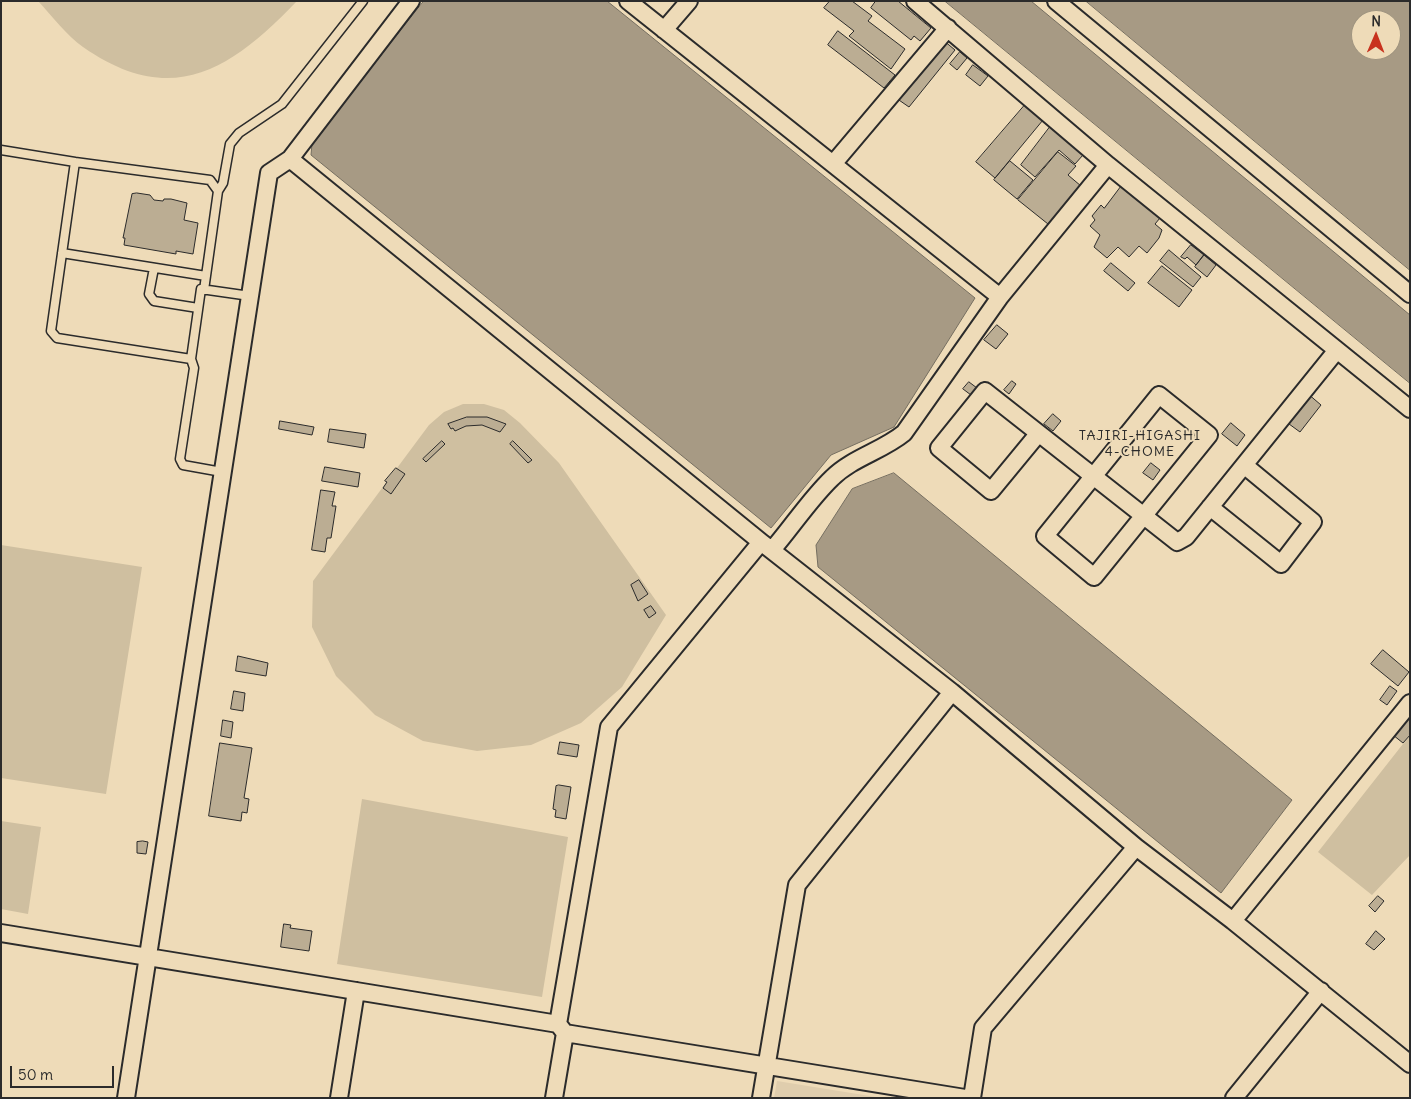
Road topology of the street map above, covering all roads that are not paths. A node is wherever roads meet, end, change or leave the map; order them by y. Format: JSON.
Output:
{"nodes":[{"id":1,"x":363,"y":1,"type":"edge"},
{"id":2,"x":411,"y":1,"type":"edge"},
{"id":3,"x":628,"y":1,"type":"edge"},
{"id":4,"x":689,"y":1,"type":"edge"},
{"id":5,"x":915,"y":1,"type":"edge"},
{"id":6,"x":1056,"y":1,"type":"edge"},
{"id":7,"x":948,"y":28,"type":"junction"},
{"id":8,"x":664,"y":30,"type":"junction"},
{"id":9,"x":1,"y":150,"type":"edge"},
{"id":10,"x":290,"y":159,"type":"junction"},
{"id":11,"x":76,"y":162,"type":"junction"},
{"id":12,"x":833,"y":164,"type":"junction"},
{"id":13,"x":1108,"y":166,"type":"junction"},
{"id":14,"x":218,"y":191,"type":"junction"},
{"id":15,"x":62,"y":253,"type":"junction"},
{"id":16,"x":154,"y":268,"type":"junction"},
{"id":17,"x":206,"y":276,"type":"junction"},
{"id":18,"x":204,"y":290,"type":"junction"},
{"id":19,"x":1410,"y":294,"type":"edge"},
{"id":20,"x":250,"y":296,"type":"junction"},
{"id":21,"x":1000,"y":297,"type":"junction"},
{"id":22,"x":198,"y":308,"type":"junction"},
{"id":23,"x":1337,"y":350,"type":"junction"},
{"id":24,"x":191,"y":359,"type":"junction"},
{"id":25,"x":1410,"y":409,"type":"edge"},
{"id":26,"x":1038,"y":434,"type":"junction"},
{"id":27,"x":1244,"y":466,"type":"junction"},
{"id":28,"x":222,"y":472,"type":"junction"},
{"id":29,"x":1093,"y":477,"type":"junction"},
{"id":30,"x":1210,"y":507,"type":"junction"},
{"id":31,"x":1144,"y":517,"type":"junction"},
{"id":32,"x":767,"y":546,"type":"junction"},
{"id":33,"x":952,"y":692,"type":"junction"},
{"id":34,"x":1410,"y":703,"type":"edge"},
{"id":35,"x":1136,"y":847,"type":"junction"},
{"id":36,"x":1233,"y":921,"type":"junction"},
{"id":37,"x":1,"y":933,"type":"edge"},
{"id":38,"x":147,"y":957,"type":"junction"},
{"id":39,"x":356,"y":992,"type":"junction"},
{"id":40,"x":1321,"y":992,"type":"junction"},
{"id":41,"x":561,"y":1028,"type":"junction"},
{"id":42,"x":1410,"y":1064,"type":"edge"},
{"id":43,"x":766,"y":1065,"type":"junction"},
{"id":44,"x":126,"y":1098,"type":"edge"},
{"id":45,"x":339,"y":1098,"type":"edge"},
{"id":46,"x":554,"y":1098,"type":"edge"},
{"id":47,"x":761,"y":1098,"type":"edge"},
{"id":48,"x":965,"y":1098,"type":"edge"},
{"id":49,"x":972,"y":1098,"type":"edge"},
{"id":50,"x":1234,"y":1098,"type":"edge"}],
"edges":[{"from":1,"to":14,"type":"lane"},
{"from":2,"to":10,"type":"street"},
{"from":3,"to":8,"type":"street"},
{"from":4,"to":8,"type":"street"},
{"from":5,"to":7,"type":"street"},
{"from":6,"to":19,"type":"street"},
{"from":7,"to":12,"type":"street"},
{"from":7,"to":13,"type":"street"},
{"from":8,"to":12,"type":"street"},
{"from":9,"to":11,"type":"lane"},
{"from":10,"to":20,"type":"street"},
{"from":10,"to":32,"type":"street"},
{"from":11,"to":14,"type":"lane"},
{"from":11,"to":15,"type":"lane"},
{"from":12,"to":21,"type":"street"},
{"from":13,"to":21,"type":"street"},
{"from":13,"to":23,"type":"street"},
{"from":14,"to":17,"type":"lane"},
{"from":15,"to":16,"type":"lane"},
{"from":15,"to":24,"type":"lane"},
{"from":16,"to":17,"type":"lane"},
{"from":16,"to":22,"type":"lane"},
{"from":17,"to":18,"type":"lane"},
{"from":18,"to":20,"type":"lane"},
{"from":18,"to":22,"type":"lane"},
{"from":20,"to":28,"type":"street"},
{"from":21,"to":32,"type":"street"},
{"from":22,"to":24,"type":"lane"},
{"from":23,"to":25,"type":"street"},
{"from":23,"to":27,"type":"street"},
{"from":24,"to":28,"type":"lane"},
{"from":26,"to":26,"type":"street"},
{"from":26,"to":29,"type":"street"},
{"from":27,"to":30,"type":"street"},
{"from":27,"to":30,"type":"street"},
{"from":28,"to":38,"type":"street"},
{"from":29,"to":31,"type":"street"},
{"from":29,"to":31,"type":"street"},
{"from":29,"to":31,"type":"street"},
{"from":30,"to":31,"type":"street"},
{"from":32,"to":33,"type":"street"},
{"from":32,"to":41,"type":"street"},
{"from":33,"to":35,"type":"street"},
{"from":33,"to":43,"type":"street"},
{"from":34,"to":36,"type":"street"},
{"from":35,"to":36,"type":"street"},
{"from":35,"to":49,"type":"street"},
{"from":36,"to":40,"type":"street"},
{"from":37,"to":38,"type":"street"},
{"from":38,"to":39,"type":"street"},
{"from":38,"to":44,"type":"street"},
{"from":39,"to":41,"type":"street"},
{"from":39,"to":45,"type":"street"},
{"from":40,"to":42,"type":"street"},
{"from":40,"to":50,"type":"street"},
{"from":41,"to":43,"type":"street"},
{"from":41,"to":46,"type":"street"},
{"from":43,"to":47,"type":"street"},
{"from":43,"to":48,"type":"street"}]}
